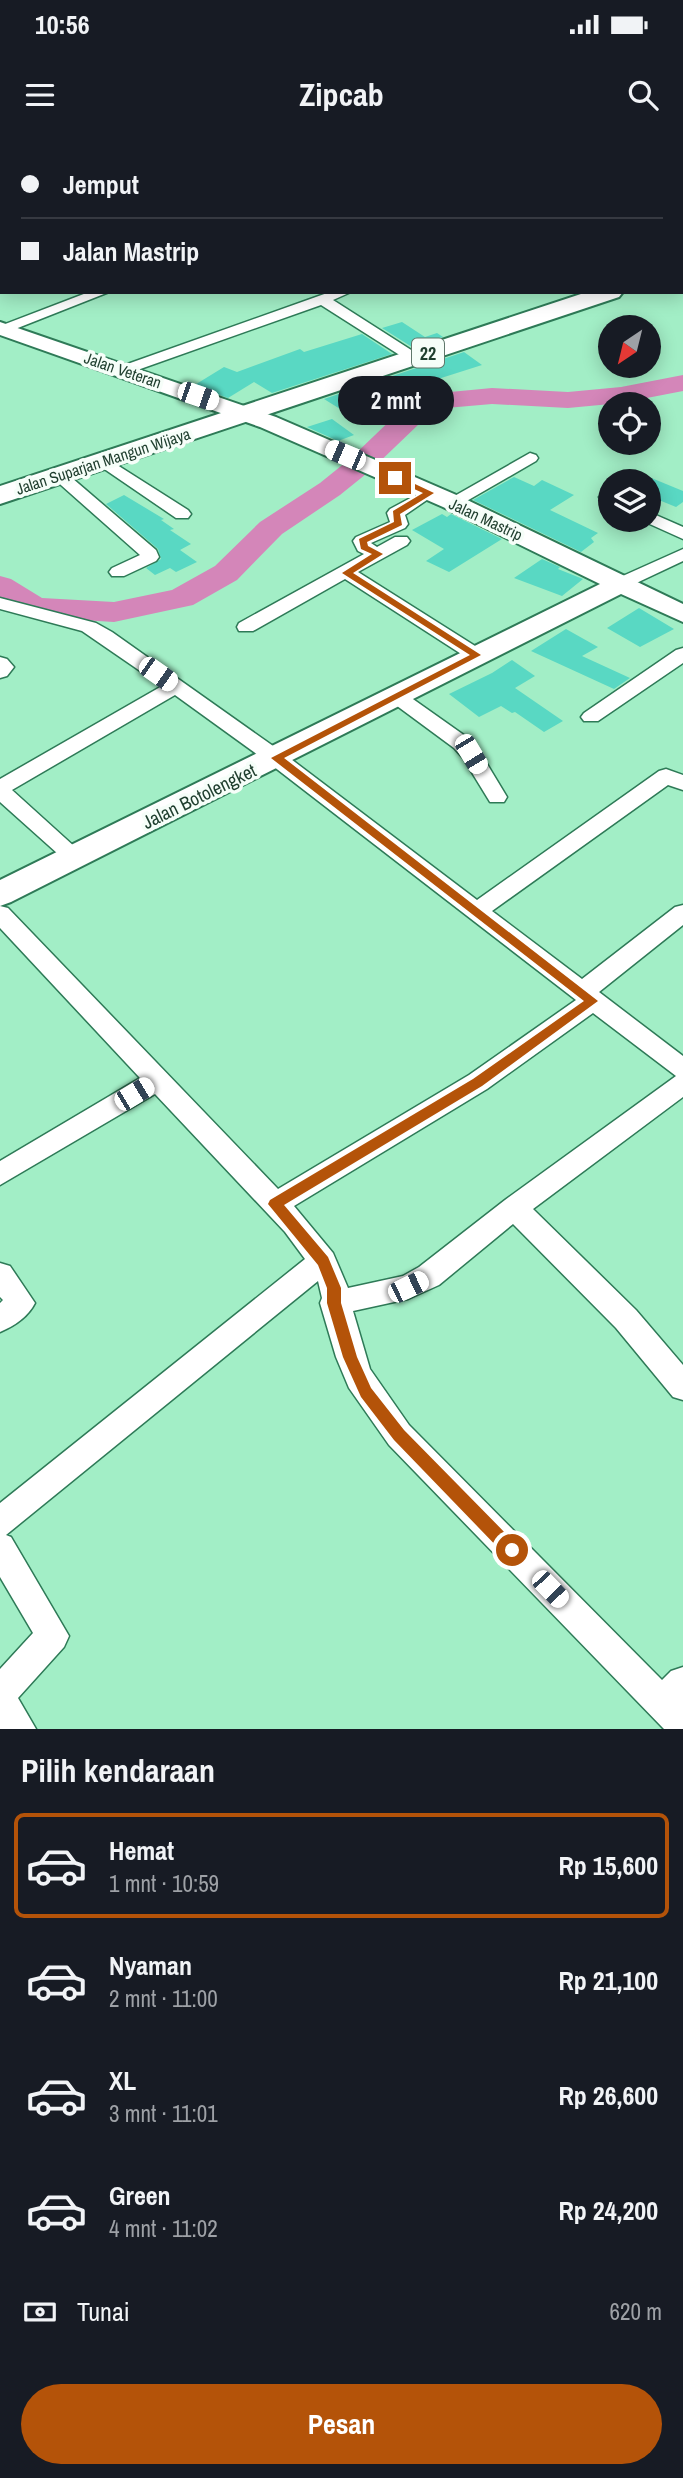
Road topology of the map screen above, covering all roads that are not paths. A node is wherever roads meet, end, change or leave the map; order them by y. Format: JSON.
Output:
{"nodes":[{"id":1,"x":97,"y":294,"type":"edge"},
{"id":2,"x":339,"y":294,"type":"edge"},
{"id":3,"x":605,"y":294,"type":"edge"},
{"id":4,"x":323,"y":300,"type":"junction"},
{"id":5,"x":1,"y":329,"type":"edge"},
{"id":6,"x":414,"y":358,"type":"junction"},
{"id":7,"x":124,"y":370,"type":"junction"},
{"id":8,"x":246,"y":414,"type":"junction"},
{"id":9,"x":530,"y":458,"type":"dead end"},
{"id":10,"x":103,"y":461,"type":"junction"},
{"id":11,"x":59,"y":475,"type":"junction"},
{"id":12,"x":0,"y":495,"type":"edge"},
{"id":13,"x":441,"y":498,"type":"junction"},
{"id":14,"x":182,"y":514,"type":"dead end"},
{"id":15,"x":661,"y":523,"type":"edge"},
{"id":16,"x":683,"y":534,"type":"edge"},
{"id":17,"x":401,"y":541,"type":"dead end"},
{"id":18,"x":378,"y":554,"type":"junction"},
{"id":19,"x":683,"y":554,"type":"edge"},
{"id":20,"x":118,"y":572,"type":"dead end"},
{"id":21,"x":347,"y":573,"type":"junction"},
{"id":22,"x":622,"y":583,"type":"junction"},
{"id":23,"x":0,"y":603,"type":"edge"},
{"id":24,"x":683,"y":614,"type":"edge"},
{"id":25,"x":246,"y":627,"type":"dead end"},
{"id":26,"x":683,"y":654,"type":"edge"},
{"id":27,"x":477,"y":655,"type":"junction"},
{"id":28,"x":0,"y":663,"type":"edge"},
{"id":29,"x":0,"y":671,"type":"edge"},
{"id":30,"x":176,"y":686,"type":"junction"},
{"id":31,"x":396,"y":696,"type":"junction"},
{"id":32,"x":591,"y":717,"type":"dead end"},
{"id":33,"x":276,"y":758,"type":"junction"},
{"id":34,"x":683,"y":783,"type":"edge"},
{"id":35,"x":0,"y":789,"type":"edge"},
{"id":36,"x":497,"y":797,"type":"dead end"},
{"id":37,"x":75,"y":857,"type":"junction"},
{"id":38,"x":0,"y":898,"type":"edge"},
{"id":39,"x":475,"y":912,"type":"junction"},
{"id":40,"x":683,"y":913,"type":"edge"},
{"id":41,"x":587,"y":997,"type":"junction"},
{"id":42,"x":683,"y":1069,"type":"edge"},
{"id":43,"x":156,"y":1081,"type":"junction"},
{"id":44,"x":683,"y":1084,"type":"edge"},
{"id":45,"x":0,"y":1174,"type":"edge"},
{"id":46,"x":275,"y":1204,"type":"junction"},
{"id":47,"x":514,"y":1208,"type":"junction"},
{"id":48,"x":323,"y":1261,"type":"junction"},
{"id":49,"x":0,"y":1275,"type":"edge"},
{"id":50,"x":334,"y":1303,"type":"junction"},
{"id":51,"x":0,"y":1320,"type":"edge"},
{"id":52,"x":680,"y":1380,"type":"edge"},
{"id":53,"x":0,"y":1522,"type":"edge"},
{"id":54,"x":1,"y":1553,"type":"edge"},
{"id":55,"x":0,"y":1693,"type":"edge"},
{"id":56,"x":0,"y":1701,"type":"edge"},
{"id":57,"x":676,"y":1704,"type":"edge"},
{"id":58,"x":19,"y":1729,"type":"edge"}],
"edges":[{"from":1,"to":5,"type":"street"},
{"from":2,"to":4,"type":"street"},
{"from":3,"to":6,"type":"highway","number":"22"},
{"from":4,"to":6,"type":"street"},
{"from":4,"to":7,"type":"street"},
{"from":5,"to":7,"type":"street","name":"Jalan Veteran"},
{"from":6,"to":8,"type":"highway","number":"22"},
{"from":7,"to":8,"type":"street","name":"Jalan Veteran"},
{"from":8,"to":10,"type":"highway","name":"Jalan Suparjan Mangun Wijaya","number":"22"},
{"from":8,"to":13,"type":"street","name":"Jalan Mastrip"},
{"from":9,"to":13,"type":"street"},
{"from":10,"to":11,"type":"highway","name":"Jalan Suparjan Mangun Wijaya","number":"22"},
{"from":10,"to":14,"type":"street"},
{"from":11,"to":12,"type":"highway","name":"Jalan Suparjan Mangun Wijaya","number":"22"},
{"from":11,"to":20,"type":"street"},
{"from":13,"to":18,"type":"street"},
{"from":13,"to":22,"type":"street","name":"Jalan Mastrip"},
{"from":15,"to":16,"type":"street"},
{"from":17,"to":18,"type":"street"},
{"from":18,"to":21,"type":"street"},
{"from":19,"to":22,"type":"street"},
{"from":21,"to":25,"type":"street"},
{"from":21,"to":27,"type":"street"},
{"from":22,"to":24,"type":"street","name":"Jalan Mastrip"},
{"from":22,"to":27,"type":"street","name":"Jalan Botolengket"},
{"from":23,"to":30,"type":"street"},
{"from":26,"to":32,"type":"street"},
{"from":27,"to":31,"type":"street","name":"Jalan Botolengket"},
{"from":28,"to":29,"type":"street"},
{"from":30,"to":33,"type":"street"},
{"from":30,"to":35,"type":"street"},
{"from":31,"to":33,"type":"street","name":"Jalan Botolengket"},
{"from":31,"to":36,"type":"street"},
{"from":33,"to":37,"type":"street","name":"Jalan Botolengket"},
{"from":33,"to":39,"type":"street"},
{"from":34,"to":39,"type":"street"},
{"from":35,"to":37,"type":"street"},
{"from":37,"to":38,"type":"street","name":"Jalan Botolengket"},
{"from":38,"to":43,"type":"street"},
{"from":39,"to":41,"type":"street"},
{"from":40,"to":41,"type":"street"},
{"from":41,"to":42,"type":"street"},
{"from":41,"to":46,"type":"street"},
{"from":43,"to":45,"type":"street"},
{"from":43,"to":46,"type":"street"},
{"from":44,"to":47,"type":"street"},
{"from":46,"to":48,"type":"street"},
{"from":47,"to":50,"type":"street"},
{"from":47,"to":52,"type":"street"},
{"from":48,"to":50,"type":"street"},
{"from":48,"to":53,"type":"street"},
{"from":49,"to":51,"type":"street"},
{"from":50,"to":57,"type":"street"},
{"from":54,"to":55,"type":"street"},
{"from":56,"to":58,"type":"street"}]}
